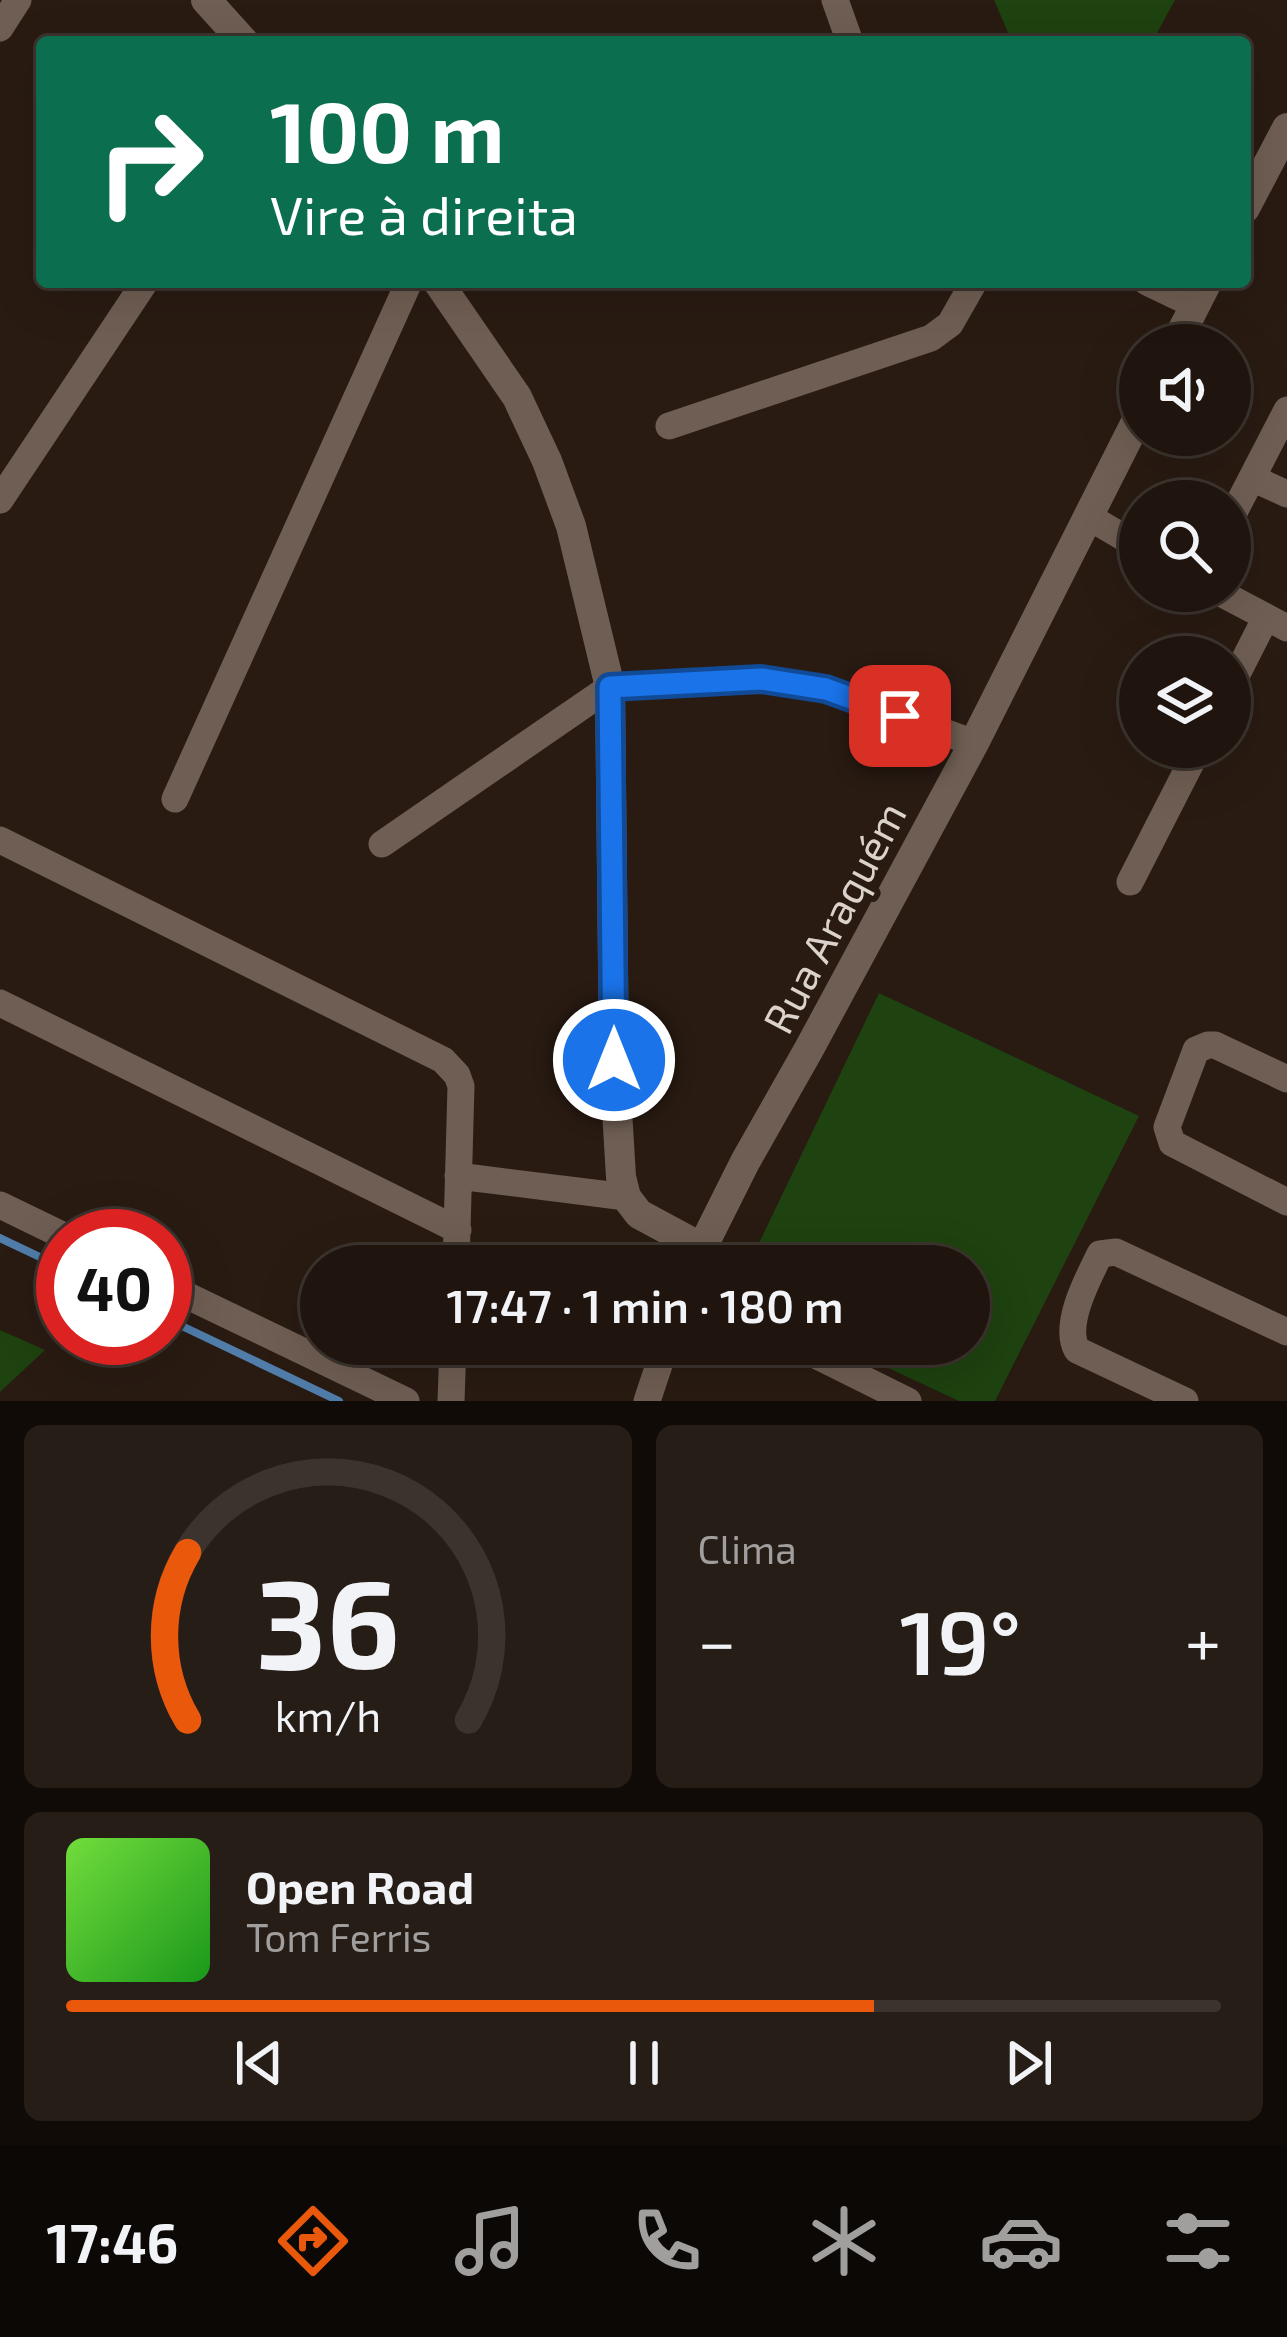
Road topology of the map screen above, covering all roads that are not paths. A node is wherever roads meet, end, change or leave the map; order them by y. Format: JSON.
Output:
{"nodes":[{"id":1,"x":17,"y":0,"type":"edge"},
{"id":2,"x":206,"y":0,"type":"edge"},
{"id":3,"x":835,"y":0,"type":"edge"},
{"id":4,"x":0,"y":28,"type":"edge"},
{"id":5,"x":239,"y":36,"type":"edge"},
{"id":6,"x":848,"y":36,"type":"edge"},
{"id":7,"x":1287,"y":128,"type":"edge"},
{"id":8,"x":1251,"y":197,"type":"edge"},
{"id":9,"x":141,"y":288,"type":"edge"},
{"id":10,"x":407,"y":288,"type":"edge"},
{"id":11,"x":442,"y":288,"type":"edge"},
{"id":12,"x":971,"y":288,"type":"edge"},
{"id":13,"x":1201,"y":294,"type":"edge"},
{"id":14,"x":1186,"y":324,"type":"edge"},
{"id":15,"x":1287,"y":410,"type":"edge"},
{"id":16,"x":669,"y":426,"type":"dead end"},
{"id":17,"x":1119,"y":456,"type":"edge"},
{"id":18,"x":1252,"y":478,"type":"joint"},
{"id":19,"x":1287,"y":494,"type":"edge"},
{"id":20,"x":0,"y":500,"type":"edge"},
{"id":21,"x":1089,"y":517,"type":"junction"},
{"id":22,"x":1119,"y":535,"type":"edge"},
{"id":23,"x":1277,"y":622,"type":"edge"},
{"id":24,"x":1251,"y":659,"type":"edge"},
{"id":25,"x":610,"y":687,"type":"junction"},
{"id":26,"x":974,"y":743,"type":"junction"},
{"id":27,"x":1188,"y":768,"type":"edge"},
{"id":28,"x":175,"y":800,"type":"dead end"},
{"id":29,"x":0,"y":840,"type":"edge"},
{"id":30,"x":382,"y":844,"type":"dead end"},
{"id":31,"x":1130,"y":882,"type":"dead end"},
{"id":32,"x":0,"y":1003,"type":"edge"},
{"id":33,"x":1287,"y":1079,"type":"edge"},
{"id":34,"x":458,"y":1176,"type":"junction"},
{"id":35,"x":626,"y":1197,"type":"junction"},
{"id":36,"x":1287,"y":1202,"type":"edge"},
{"id":37,"x":0,"y":1205,"type":"edge"},
{"id":38,"x":36,"y":1222,"type":"edge"},
{"id":39,"x":458,"y":1230,"type":"junction"},
{"id":40,"x":458,"y":1245,"type":"edge"},
{"id":41,"x":682,"y":1245,"type":"edge"},
{"id":42,"x":704,"y":1245,"type":"edge"},
{"id":43,"x":192,"y":1298,"type":"edge"},
{"id":44,"x":1287,"y":1332,"type":"edge"},
{"id":45,"x":452,"y":1365,"type":"edge"},
{"id":46,"x":659,"y":1365,"type":"edge"},
{"id":47,"x":835,"y":1365,"type":"edge"},
{"id":48,"x":406,"y":1401,"type":"edge"},
{"id":49,"x":451,"y":1401,"type":"edge"},
{"id":50,"x":647,"y":1401,"type":"edge"},
{"id":51,"x":908,"y":1401,"type":"edge"},
{"id":52,"x":1185,"y":1401,"type":"edge"}],
"edges":[{"from":1,"to":4,"type":"street"},
{"from":2,"to":5,"type":"street"},
{"from":3,"to":6,"type":"street"},
{"from":7,"to":8,"type":"street"},
{"from":9,"to":20,"type":"street"},
{"from":10,"to":28,"type":"street"},
{"from":11,"to":25,"type":"street"},
{"from":12,"to":16,"type":"street"},
{"from":13,"to":14,"type":"street"},
{"from":15,"to":18,"type":"street"},
{"from":17,"to":21,"type":"street","name":"Rua Araquém"},
{"from":18,"to":19,"type":"street"},
{"from":21,"to":22,"type":"street"},
{"from":21,"to":26,"type":"street","name":"Rua Araquém"},
{"from":23,"to":24,"type":"street"},
{"from":25,"to":26,"type":"street"},
{"from":25,"to":30,"type":"street"},
{"from":25,"to":35,"type":"street"},
{"from":26,"to":42,"type":"street","name":"Rua Araquém"},
{"from":27,"to":31,"type":"street"},
{"from":29,"to":34,"type":"street"},
{"from":32,"to":39,"type":"street"},
{"from":33,"to":36,"type":"street"},
{"from":34,"to":35,"type":"street"},
{"from":34,"to":39,"type":"street"},
{"from":35,"to":41,"type":"street"},
{"from":37,"to":38,"type":"street"},
{"from":39,"to":40,"type":"street"},
{"from":43,"to":48,"type":"street"},
{"from":44,"to":52,"type":"street"},
{"from":45,"to":49,"type":"street"},
{"from":46,"to":50,"type":"street"},
{"from":47,"to":51,"type":"street"}]}
